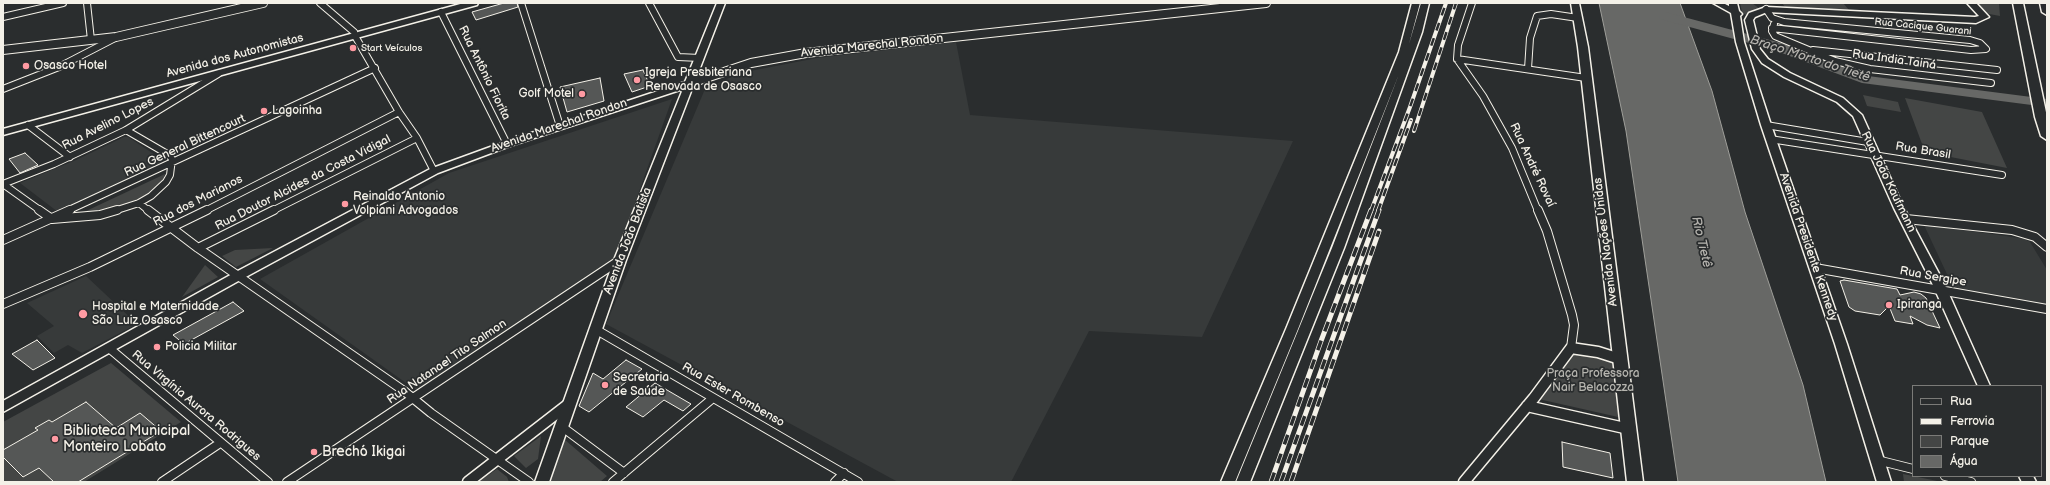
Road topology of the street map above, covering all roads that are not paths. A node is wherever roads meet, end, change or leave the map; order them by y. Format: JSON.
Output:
{"nodes":[{"id":1,"x":63,"y":3,"type":"edge"},
{"id":2,"x":87,"y":3,"type":"edge"},
{"id":3,"x":263,"y":3,"type":"edge"},
{"id":4,"x":320,"y":3,"type":"edge"},
{"id":5,"x":455,"y":3,"type":"edge"},
{"id":6,"x":474,"y":3,"type":"edge"},
{"id":7,"x":521,"y":3,"type":"edge"},
{"id":8,"x":649,"y":3,"type":"edge"},
{"id":9,"x":721,"y":3,"type":"edge"},
{"id":10,"x":1266,"y":3,"type":"edge"},
{"id":11,"x":1416,"y":3,"type":"edge"},
{"id":12,"x":1426,"y":3,"type":"edge"},
{"id":13,"x":1472,"y":3,"type":"edge"},
{"id":14,"x":1575,"y":3,"type":"edge"},
{"id":15,"x":1718,"y":3,"type":"edge"},
{"id":16,"x":1733,"y":3,"type":"edge"},
{"id":17,"x":1754,"y":3,"type":"edge"},
{"id":18,"x":1971,"y":3,"type":"edge"},
{"id":19,"x":2018,"y":3,"type":"edge"},
{"id":20,"x":2045,"y":3,"type":"edge"},
{"id":21,"x":1766,"y":9,"type":"junction"},
{"id":22,"x":442,"y":12,"type":"junction"},
{"id":23,"x":1735,"y":12,"type":"junction"},
{"id":24,"x":2047,"y":12,"type":"edge"},
{"id":25,"x":3,"y":17,"type":"edge"},
{"id":26,"x":1578,"y":18,"type":"junction"},
{"id":27,"x":1749,"y":20,"type":"junction"},
{"id":28,"x":1777,"y":20,"type":"junction"},
{"id":29,"x":1772,"y":28,"type":"junction"},
{"id":30,"x":355,"y":34,"type":"junction"},
{"id":31,"x":116,"y":37,"type":"junction"},
{"id":32,"x":91,"y":40,"type":"junction"},
{"id":33,"x":1805,"y":49,"type":"junction"},
{"id":34,"x":3,"y":50,"type":"edge"},
{"id":35,"x":700,"y":58,"type":"junction"},
{"id":36,"x":1457,"y":59,"type":"junction"},
{"id":37,"x":374,"y":68,"type":"junction"},
{"id":38,"x":1528,"y":69,"type":"junction"},
{"id":39,"x":1997,"y":70,"type":"dead end"},
{"id":40,"x":218,"y":74,"type":"junction"},
{"id":41,"x":1586,"y":78,"type":"junction"},
{"id":42,"x":1991,"y":83,"type":"dead end"},
{"id":43,"x":688,"y":84,"type":"junction"},
{"id":44,"x":3,"y":89,"type":"edge"},
{"id":45,"x":399,"y":112,"type":"junction"},
{"id":46,"x":28,"y":125,"type":"junction"},
{"id":47,"x":1766,"y":125,"type":"junction"},
{"id":48,"x":560,"y":126,"type":"junction"},
{"id":49,"x":3,"y":127,"type":"edge"},
{"id":50,"x":126,"y":130,"type":"junction"},
{"id":51,"x":3,"y":132,"type":"edge"},
{"id":52,"x":2047,"y":136,"type":"edge"},
{"id":53,"x":417,"y":138,"type":"junction"},
{"id":54,"x":1770,"y":139,"type":"junction"},
{"id":55,"x":1868,"y":142,"type":"junction"},
{"id":56,"x":507,"y":144,"type":"junction"},
{"id":57,"x":1874,"y":155,"type":"junction"},
{"id":58,"x":70,"y":157,"type":"junction"},
{"id":59,"x":172,"y":164,"type":"junction"},
{"id":60,"x":434,"y":172,"type":"junction"},
{"id":61,"x":2002,"y":175,"type":"dead end"},
{"id":62,"x":3,"y":184,"type":"edge"},
{"id":63,"x":139,"y":203,"type":"junction"},
{"id":64,"x":52,"y":219,"type":"junction"},
{"id":65,"x":1906,"y":219,"type":"junction"},
{"id":66,"x":170,"y":228,"type":"junction"},
{"id":67,"x":3,"y":240,"type":"edge"},
{"id":68,"x":198,"y":248,"type":"junction"},
{"id":69,"x":2047,"y":248,"type":"edge"},
{"id":70,"x":620,"y":260,"type":"junction"},
{"id":71,"x":1815,"y":268,"type":"junction"},
{"id":72,"x":238,"y":276,"type":"junction"},
{"id":73,"x":1940,"y":290,"type":"junction"},
{"id":74,"x":3,"y":304,"type":"edge"},
{"id":75,"x":2047,"y":309,"type":"edge"},
{"id":76,"x":595,"y":329,"type":"junction"},
{"id":77,"x":109,"y":348,"type":"junction"},
{"id":78,"x":1571,"y":348,"type":"junction"},
{"id":79,"x":1620,"y":358,"type":"junction"},
{"id":80,"x":1984,"y":385,"type":"edge"},
{"id":81,"x":713,"y":398,"type":"junction"},
{"id":82,"x":414,"y":399,"type":"junction"},
{"id":83,"x":571,"y":402,"type":"junction"},
{"id":84,"x":1527,"y":406,"type":"junction"},
{"id":85,"x":3,"y":407,"type":"edge"},
{"id":86,"x":561,"y":426,"type":"junction"},
{"id":87,"x":1629,"y":429,"type":"junction"},
{"id":88,"x":220,"y":443,"type":"junction"},
{"id":89,"x":1877,"y":460,"type":"junction"},
{"id":90,"x":497,"y":461,"type":"junction"},
{"id":91,"x":1912,"y":468,"type":"edge"},
{"id":92,"x":624,"y":473,"type":"junction"},
{"id":93,"x":844,"y":474,"type":"junction"},
{"id":94,"x":1949,"y":477,"type":"edge"},
{"id":95,"x":162,"y":482,"type":"edge"},
{"id":96,"x":268,"y":482,"type":"edge"},
{"id":97,"x":287,"y":482,"type":"edge"},
{"id":98,"x":468,"y":482,"type":"edge"},
{"id":99,"x":529,"y":482,"type":"edge"},
{"id":100,"x":542,"y":482,"type":"edge"},
{"id":101,"x":613,"y":482,"type":"edge"},
{"id":102,"x":835,"y":482,"type":"edge"},
{"id":103,"x":858,"y":482,"type":"edge"},
{"id":104,"x":1228,"y":482,"type":"edge"},
{"id":105,"x":1243,"y":482,"type":"edge"},
{"id":106,"x":1464,"y":482,"type":"edge"},
{"id":107,"x":1635,"y":482,"type":"edge"},
{"id":108,"x":1884,"y":482,"type":"edge"},
{"id":109,"x":1971,"y":482,"type":"edge"}],
"edges":[{"from":1,"to":25,"type":"street"},
{"from":2,"to":32,"type":"street"},
{"from":3,"to":31,"type":"street"},
{"from":4,"to":30,"type":"street"},
{"from":5,"to":30,"type":"main road","name":"Avenida dos Autonomistas"},
{"from":6,"to":22,"type":"main road","name":"Avenida dos Autonomistas"},
{"from":7,"to":48,"type":"street"},
{"from":8,"to":35,"type":"street"},
{"from":9,"to":35,"type":"main road","name":"Avenida João Batista"},
{"from":10,"to":43,"type":"street","name":"Avenida Marechal Rondon"},
{"from":11,"to":104,"type":"main road"},
{"from":12,"to":105,"type":"main road"},
{"from":13,"to":36,"type":"street"},
{"from":14,"to":26,"type":"main road","name":"Avenida Nações Unidas"},
{"from":15,"to":23,"type":"main road"},
{"from":16,"to":23,"type":"main road","name":"Avenida Presidente Kennedy"},
{"from":17,"to":21,"type":"main road"},
{"from":18,"to":21,"type":"main road"},
{"from":19,"to":52,"type":"highway"},
{"from":20,"to":24,"type":"highway"},
{"from":21,"to":27,"type":"main road"},
{"from":21,"to":28,"type":"street"},
{"from":22,"to":30,"type":"main road","name":"Avenida dos Autonomistas"},
{"from":22,"to":56,"type":"street","name":"Rua Antônio Fiorita"},
{"from":23,"to":27,"type":"main road"},
{"from":23,"to":47,"type":"main road","name":"Avenida Presidente Kennedy"},
{"from":26,"to":38,"type":"street"},
{"from":26,"to":41,"type":"main road","name":"Avenida Nações Unidas"},
{"from":27,"to":55,"type":"main road","name":"Rua João Kaufmann"},
{"from":28,"to":29,"type":"street"},
{"from":28,"to":29,"type":"street","name":"Rua Cacique Guarani"},
{"from":29,"to":33,"type":"street","name":"Rua India Tainá"},
{"from":30,"to":37,"type":"street"},
{"from":30,"to":40,"type":"main road","name":"Avenida dos Autonomistas"},
{"from":30,"to":49,"type":"main road","name":"Avenida dos Autonomistas"},
{"from":31,"to":32,"type":"street"},
{"from":31,"to":44,"type":"street"},
{"from":32,"to":34,"type":"street"},
{"from":33,"to":39,"type":"street"},
{"from":33,"to":42,"type":"street","name":"Rua India Tainá"},
{"from":35,"to":43,"type":"main road","name":"Avenida João Batista"},
{"from":36,"to":38,"type":"street"},
{"from":36,"to":78,"type":"street","name":"Rua André Rovaí"},
{"from":37,"to":45,"type":"street"},
{"from":37,"to":59,"type":"street","name":"Rua General Bittencourt"},
{"from":38,"to":41,"type":"street"},
{"from":40,"to":46,"type":"main road","name":"Avenida dos Autonomistas"},
{"from":40,"to":50,"type":"street","name":"Rua Avelino Lopes"},
{"from":41,"to":79,"type":"main road","name":"Avenida Nações Unidas"},
{"from":43,"to":48,"type":"main road","name":"Avenida Marechal Rondon"},
{"from":43,"to":70,"type":"main road","name":"Avenida João Batista"},
{"from":45,"to":53,"type":"street"},
{"from":45,"to":66,"type":"street","name":"Rua dos Marianos"},
{"from":46,"to":51,"type":"main road","name":"Avenida dos Autonomistas"},
{"from":46,"to":58,"type":"street"},
{"from":47,"to":54,"type":"main road","name":"Avenida Presidente Kennedy"},
{"from":47,"to":55,"type":"street"},
{"from":48,"to":56,"type":"main road","name":"Avenida Marechal Rondon"},
{"from":50,"to":58,"type":"street","name":"Rua Avelino Lopes"},
{"from":50,"to":59,"type":"street"},
{"from":53,"to":60,"type":"street"},
{"from":53,"to":68,"type":"street","name":"Rua Doutor Alcides da Costa Vidigal"},
{"from":54,"to":57,"type":"street","name":"Rua Brasil"},
{"from":54,"to":71,"type":"main road","name":"Avenida Presidente Kennedy"},
{"from":55,"to":57,"type":"main road","name":"Rua João Kaufmann"},
{"from":56,"to":60,"type":"main road","name":"Avenida Marechal Rondon"},
{"from":57,"to":61,"type":"street","name":"Rua Brasil"},
{"from":57,"to":65,"type":"main road","name":"Rua João Kaufmann"},
{"from":58,"to":62,"type":"street","name":"Rua Avelino Lopes"},
{"from":59,"to":63,"type":"street"},
{"from":59,"to":64,"type":"street","name":"Rua General Bittencourt"},
{"from":60,"to":72,"type":"main road","name":"Avenida Marechal Rondon"},
{"from":62,"to":64,"type":"street"},
{"from":63,"to":64,"type":"street"},
{"from":63,"to":66,"type":"street"},
{"from":64,"to":67,"type":"street","name":"Rua General Bittencourt"},
{"from":65,"to":69,"type":"street"},
{"from":65,"to":73,"type":"main road","name":"Rua João Kaufmann"},
{"from":66,"to":68,"type":"street"},
{"from":66,"to":74,"type":"street","name":"Rua dos Marianos"},
{"from":68,"to":72,"type":"street"},
{"from":70,"to":76,"type":"main road","name":"Avenida João Batista"},
{"from":70,"to":82,"type":"street","name":"Rua Natanael Tito Salmon"},
{"from":71,"to":73,"type":"street","name":"Rua Sergipe"},
{"from":71,"to":89,"type":"main road","name":"Avenida Presidente Kennedy"},
{"from":72,"to":77,"type":"main road","name":"Avenida Marechal Rondon"},
{"from":72,"to":82,"type":"street"},
{"from":73,"to":75,"type":"street","name":"Rua Sergipe"},
{"from":73,"to":80,"type":"main road","name":"Rua João Kaufmann"},
{"from":76,"to":81,"type":"street","name":"Rua Ester Rombenso"},
{"from":76,"to":83,"type":"main road","name":"Avenida João Batista"},
{"from":77,"to":85,"type":"main road","name":"Avenida Marechal Rondon"},
{"from":77,"to":88,"type":"street","name":"Rua Virgínia Aurora Rodrigues"},
{"from":78,"to":79,"type":"street"},
{"from":78,"to":84,"type":"street","name":"Rua André Rovaí"},
{"from":79,"to":87,"type":"main road","name":"Avenida Nações Unidas"},
{"from":81,"to":92,"type":"street"},
{"from":81,"to":93,"type":"street","name":"Rua Ester Rombenso"},
{"from":82,"to":90,"type":"street"},
{"from":82,"to":97,"type":"street","name":"Rua Natanael Tito Salmon"},
{"from":83,"to":86,"type":"main road","name":"Avenida João Batista"},
{"from":83,"to":90,"type":"street"},
{"from":84,"to":87,"type":"street"},
{"from":84,"to":106,"type":"street","name":"Rua André Rovaí"},
{"from":86,"to":92,"type":"street"},
{"from":86,"to":100,"type":"main road","name":"Avenida João Batista"},
{"from":87,"to":107,"type":"main road","name":"Avenida Nações Unidas"},
{"from":88,"to":95,"type":"street"},
{"from":88,"to":96,"type":"street","name":"Rua Virgínia Aurora Rodrigues"},
{"from":89,"to":91,"type":"street"},
{"from":89,"to":108,"type":"main road","name":"Avenida Presidente Kennedy"},
{"from":90,"to":98,"type":"street"},
{"from":90,"to":99,"type":"street"},
{"from":92,"to":101,"type":"street"},
{"from":93,"to":102,"type":"street"},
{"from":93,"to":103,"type":"street","name":"Rua Ester Rombenso"},
{"from":94,"to":109,"type":"street"}]}
